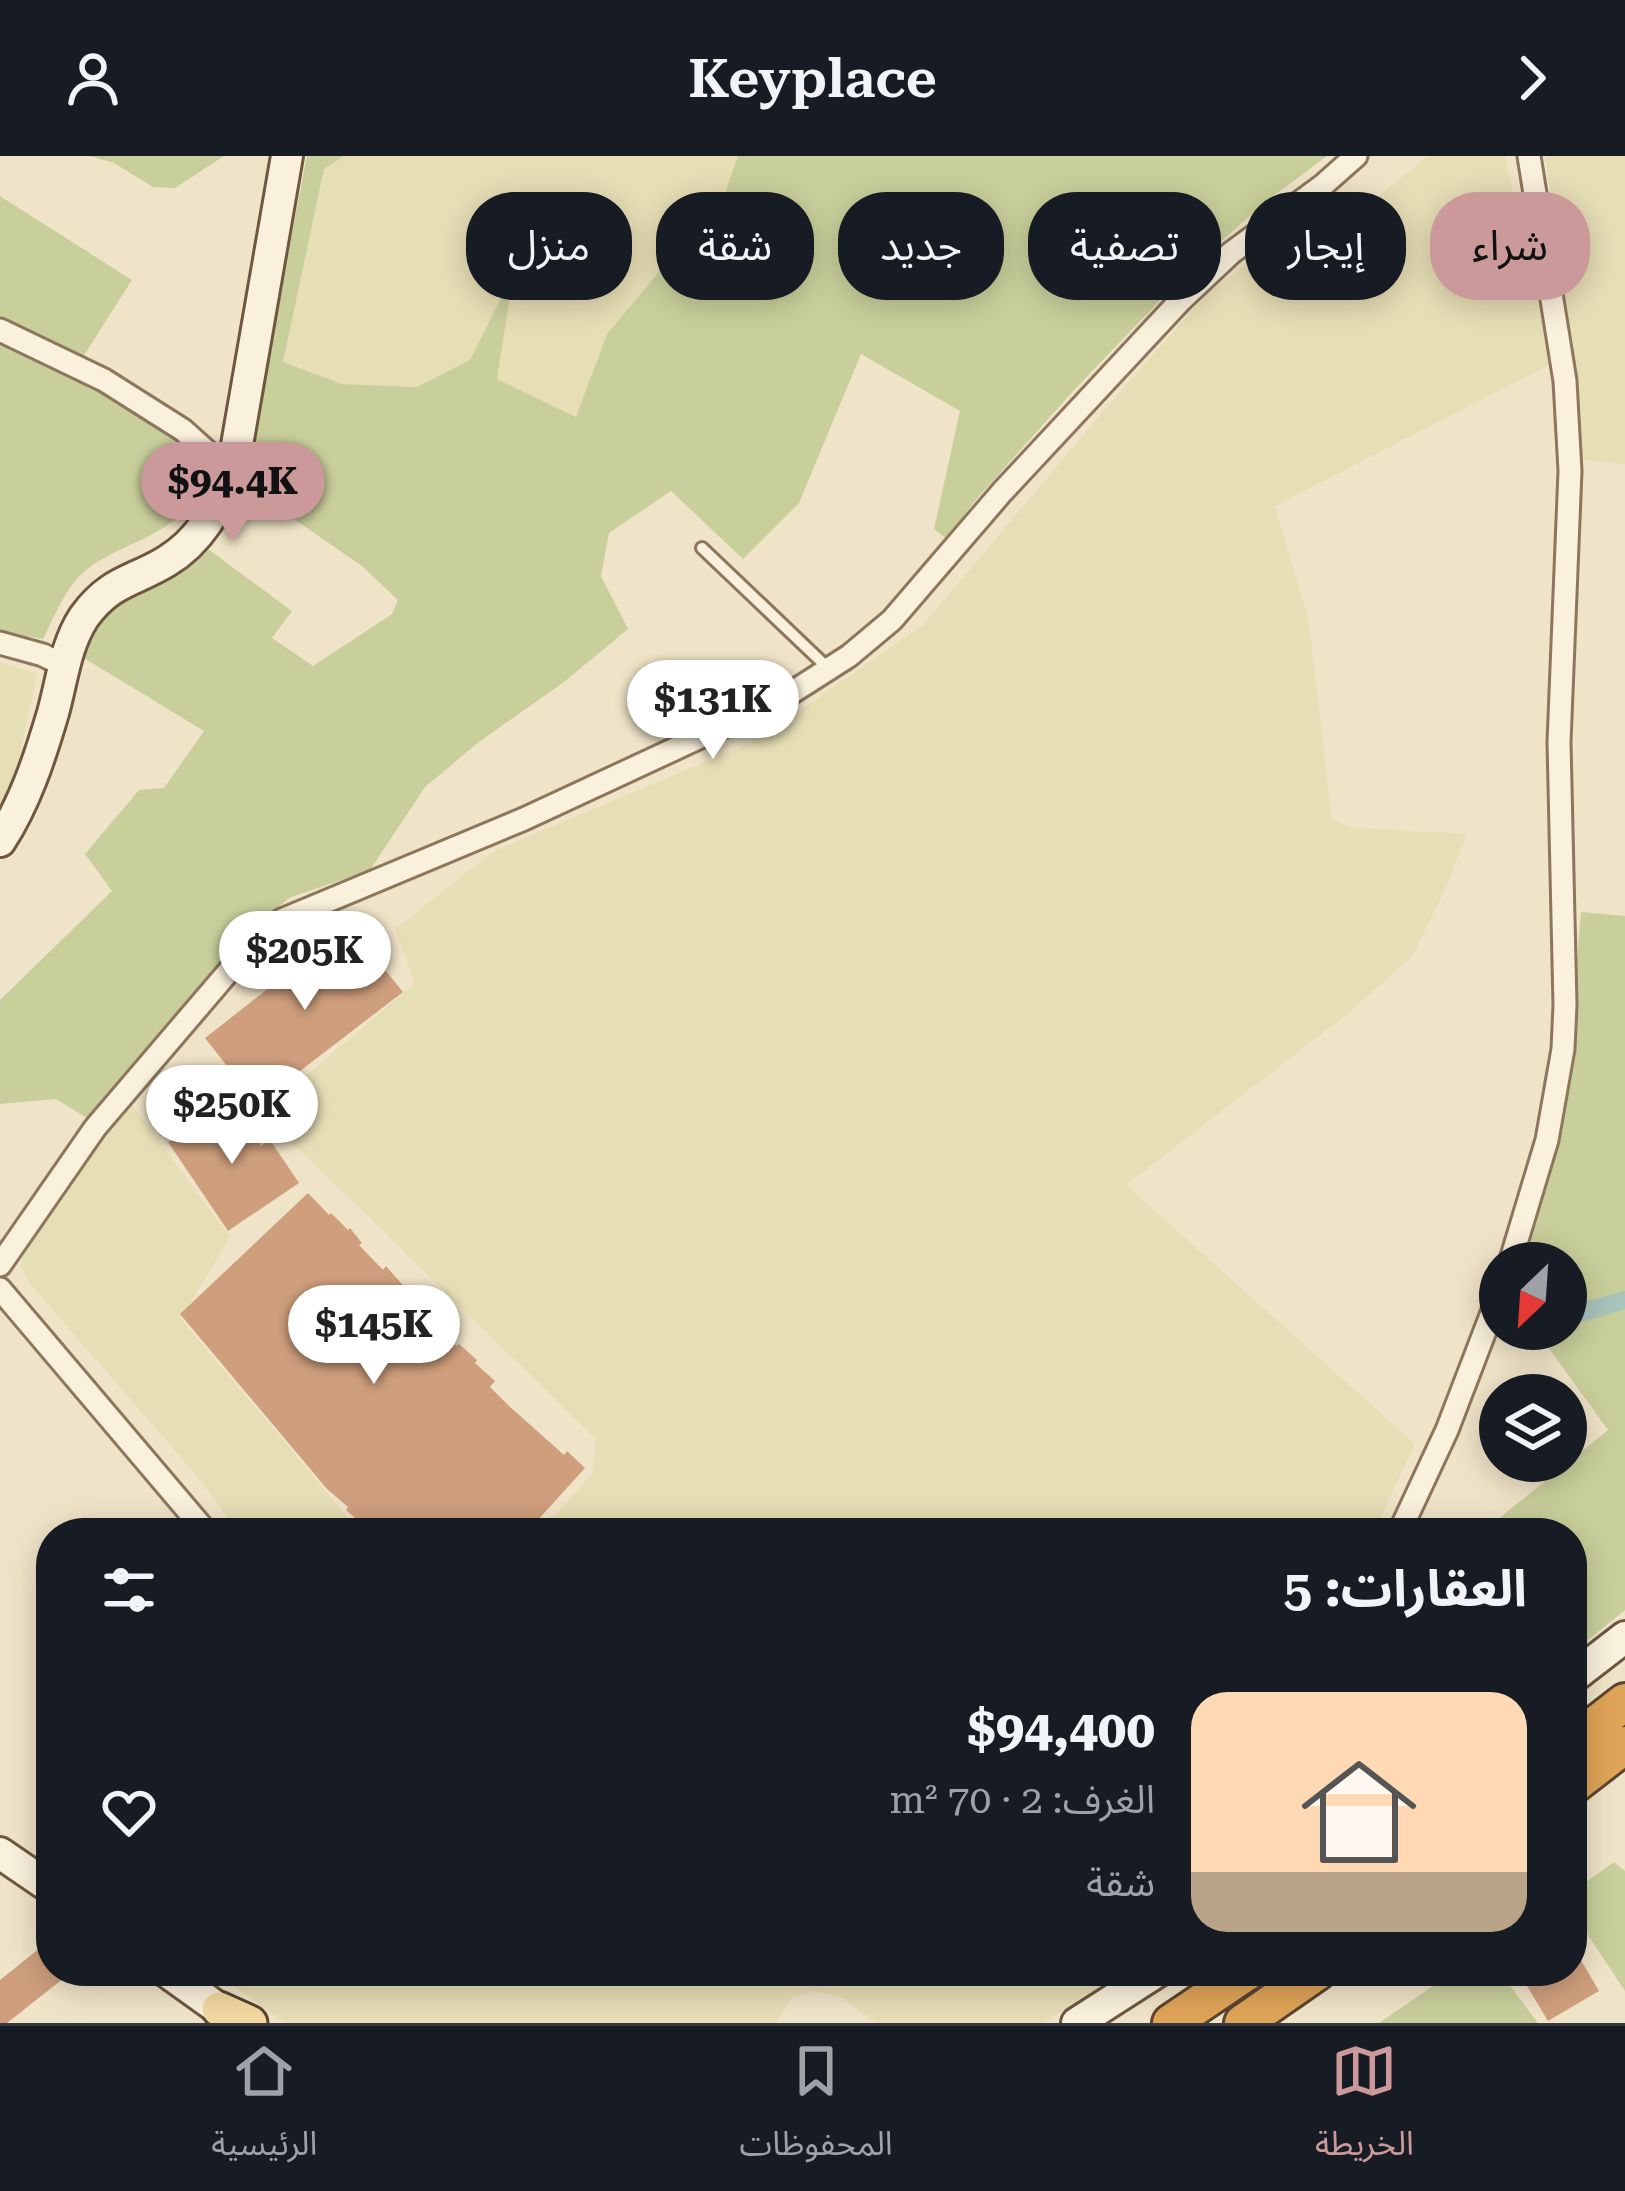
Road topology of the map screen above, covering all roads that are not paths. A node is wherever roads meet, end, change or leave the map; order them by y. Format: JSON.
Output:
{"nodes":[{"id":1,"x":287,"y":156,"type":"edge"},
{"id":2,"x":1356,"y":156,"type":"edge"},
{"id":3,"x":1529,"y":156,"type":"edge"},
{"id":4,"x":0,"y":330,"type":"edge"},
{"id":5,"x":232,"y":474,"type":"junction"},
{"id":6,"x":702,"y":548,"type":"dead end"},
{"id":7,"x":0,"y":644,"type":"edge"},
{"id":8,"x":63,"y":665,"type":"junction"},
{"id":9,"x":829,"y":669,"type":"junction"},
{"id":10,"x":0,"y":841,"type":"edge"},
{"id":11,"x":1516,"y":1242,"type":"edge"},
{"id":12,"x":0,"y":1265,"type":"edge"},
{"id":13,"x":0,"y":1289,"type":"edge"},
{"id":14,"x":1479,"y":1348,"type":"edge"},
{"id":15,"x":194,"y":1518,"type":"edge"},
{"id":16,"x":1407,"y":1518,"type":"edge"},
{"id":17,"x":1625,"y":1636,"type":"edge"},
{"id":18,"x":1587,"y":1666,"type":"edge"},
{"id":19,"x":1625,"y":1702,"type":"edge"},
{"id":20,"x":1587,"y":1731,"type":"edge"},
{"id":21,"x":1625,"y":1745,"type":"edge"},
{"id":22,"x":1587,"y":1774,"type":"edge"},
{"id":23,"x":0,"y":1853,"type":"edge"},
{"id":24,"x":36,"y":1878,"type":"edge"},
{"id":25,"x":186,"y":1986,"type":"edge"},
{"id":26,"x":1135,"y":1986,"type":"edge"},
{"id":27,"x":1225,"y":1986,"type":"edge"},
{"id":28,"x":1296,"y":1986,"type":"edge"},
{"id":29,"x":225,"y":2016,"type":"edge"},
{"id":30,"x":250,"y":2023,"type":"edge"},
{"id":31,"x":1077,"y":2023,"type":"edge"},
{"id":32,"x":1171,"y":2023,"type":"edge"},
{"id":33,"x":1243,"y":2023,"type":"edge"}],
"edges":[{"from":1,"to":5,"type":"main road"},
{"from":2,"to":9,"type":"street"},
{"from":3,"to":11,"type":"street"},
{"from":4,"to":5,"type":"street"},
{"from":5,"to":8,"type":"main road"},
{"from":6,"to":9,"type":"lane"},
{"from":7,"to":8,"type":"street"},
{"from":8,"to":10,"type":"main road"},
{"from":9,"to":12,"type":"street"},
{"from":13,"to":15,"type":"street"},
{"from":14,"to":16,"type":"street"},
{"from":17,"to":18,"type":"main road"},
{"from":19,"to":20,"type":"highway"},
{"from":21,"to":22,"type":"highway"},
{"from":23,"to":24,"type":"main road"},
{"from":25,"to":29,"type":"main road"},
{"from":26,"to":31,"type":"main road"},
{"from":27,"to":32,"type":"highway"},
{"from":28,"to":33,"type":"highway"},
{"from":29,"to":30,"type":"main road"}]}
